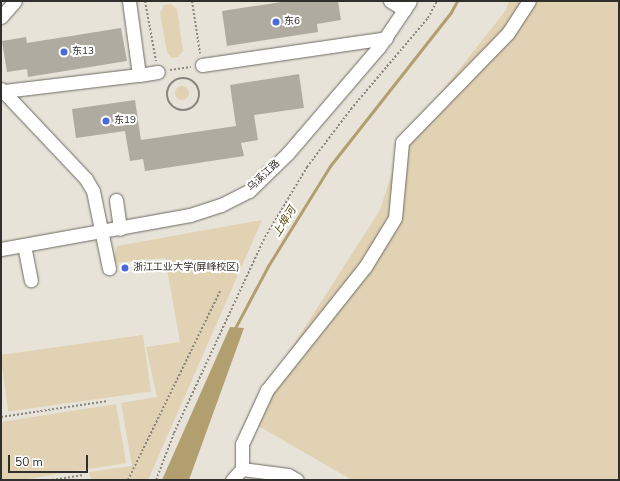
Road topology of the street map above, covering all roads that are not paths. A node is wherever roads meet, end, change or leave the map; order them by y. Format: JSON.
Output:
{"nodes":[{"id":1,"x":15,"y":1,"type":"edge"},
{"id":2,"x":129,"y":1,"type":"edge"},
{"id":3,"x":390,"y":1,"type":"edge"},
{"id":4,"x":529,"y":1,"type":"edge"},
{"id":5,"x":408,"y":6,"type":"edge"},
{"id":6,"x":1,"y":17,"type":"edge"},
{"id":7,"x":386,"y":38,"type":"junction"},
{"id":8,"x":202,"y":65,"type":"road end"},
{"id":9,"x":158,"y":72,"type":"road end"},
{"id":10,"x":139,"y":75,"type":"junction"},
{"id":11,"x":2,"y":90,"type":"edge"},
{"id":12,"x":116,"y":200,"type":"dead end"},
{"id":13,"x":120,"y":229,"type":"junction"},
{"id":14,"x":101,"y":233,"type":"junction"},
{"id":15,"x":24,"y":245,"type":"junction"},
{"id":16,"x":1,"y":249,"type":"edge"},
{"id":17,"x":109,"y":268,"type":"dead end"},
{"id":18,"x":31,"y":280,"type":"dead end"},
{"id":19,"x":242,"y":469,"type":"junction"},
{"id":20,"x":232,"y":480,"type":"edge"},
{"id":21,"x":297,"y":480,"type":"edge"}],
"edges":[{"from":1,"to":6,"type":"street"},
{"from":2,"to":10,"type":"street"},
{"from":3,"to":5,"type":"street"},
{"from":4,"to":19,"type":"street"},
{"from":5,"to":7,"type":"street","name":"乌溪江路"},
{"from":7,"to":8,"type":"street"},
{"from":7,"to":13,"type":"street","name":"乌溪江路"},
{"from":9,"to":10,"type":"street"},
{"from":10,"to":11,"type":"street"},
{"from":11,"to":14,"type":"street"},
{"from":12,"to":13,"type":"street"},
{"from":13,"to":14,"type":"street","name":"乌溪江路"},
{"from":14,"to":15,"type":"street","name":"乌溪江路"},
{"from":14,"to":17,"type":"street"},
{"from":15,"to":16,"type":"street","name":"乌溪江路"},
{"from":15,"to":18,"type":"street"},
{"from":19,"to":20,"type":"street"},
{"from":19,"to":21,"type":"street"}]}
